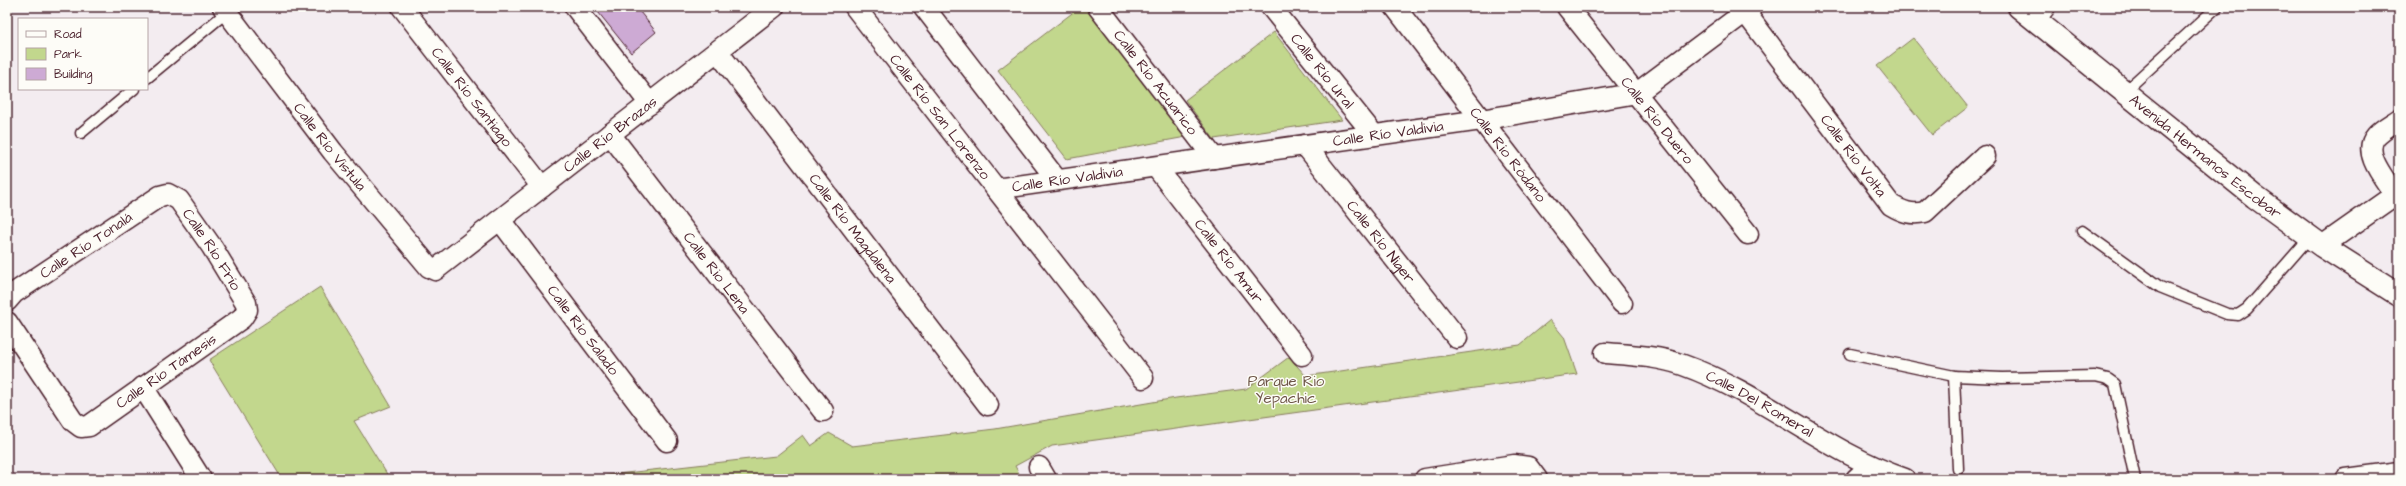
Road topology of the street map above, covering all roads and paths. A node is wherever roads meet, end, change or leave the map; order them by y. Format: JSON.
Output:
{"nodes":[{"id":1,"x":402,"y":7,"type":"edge"},
{"id":2,"x":575,"y":7,"type":"edge"},
{"id":3,"x":774,"y":7,"type":"edge"},
{"id":4,"x":855,"y":7,"type":"edge"},
{"id":5,"x":924,"y":7,"type":"edge"},
{"id":6,"x":1098,"y":7,"type":"edge"},
{"id":7,"x":1272,"y":7,"type":"edge"},
{"id":8,"x":1395,"y":7,"type":"edge"},
{"id":9,"x":1567,"y":7,"type":"edge"},
{"id":10,"x":2216,"y":7,"type":"edge"},
{"id":11,"x":225,"y":9,"type":"edge"},
{"id":12,"x":1748,"y":10,"type":"edge"},
{"id":13,"x":2033,"y":11,"type":"edge"},
{"id":14,"x":753,"y":13,"type":"edge"},
{"id":15,"x":718,"y":52,"type":"junction"},
{"id":16,"x":148,"y":77,"type":"edge"},
{"id":17,"x":133,"y":90,"type":"edge"},
{"id":18,"x":2124,"y":92,"type":"junction"},
{"id":19,"x":1637,"y":93,"type":"junction"},
{"id":20,"x":650,"y":104,"type":"junction"},
{"id":21,"x":2399,"y":118,"type":"edge"},
{"id":22,"x":1481,"y":120,"type":"junction"},
{"id":23,"x":81,"y":133,"type":"dead end"},
{"id":24,"x":610,"y":134,"type":"junction"},
{"id":25,"x":1374,"y":136,"type":"junction"},
{"id":26,"x":1305,"y":145,"type":"junction"},
{"id":27,"x":1985,"y":156,"type":"dead end"},
{"id":28,"x":1214,"y":158,"type":"junction"},
{"id":29,"x":1156,"y":167,"type":"junction"},
{"id":30,"x":1057,"y":180,"type":"junction"},
{"id":31,"x":542,"y":187,"type":"junction"},
{"id":32,"x":996,"y":189,"type":"junction"},
{"id":33,"x":2397,"y":193,"type":"edge"},
{"id":34,"x":168,"y":194,"type":"joint"},
{"id":35,"x":500,"y":220,"type":"junction"},
{"id":36,"x":2082,"y":231,"type":"dead end"},
{"id":37,"x":1748,"y":234,"type":"dead end"},
{"id":38,"x":2316,"y":241,"type":"junction"},
{"id":39,"x":446,"y":262,"type":"joint"},
{"id":40,"x":2399,"y":295,"type":"edge"},
{"id":41,"x":7,"y":301,"type":"edge"},
{"id":42,"x":1622,"y":303,"type":"dead end"},
{"id":43,"x":247,"y":310,"type":"joint"},
{"id":44,"x":7,"y":322,"type":"edge"},
{"id":45,"x":1457,"y":338,"type":"dead end"},
{"id":46,"x":1605,"y":353,"type":"dead end"},
{"id":47,"x":1850,"y":354,"type":"dead end"},
{"id":48,"x":1302,"y":355,"type":"dead end"},
{"id":49,"x":1954,"y":376,"type":"junction"},
{"id":50,"x":1143,"y":378,"type":"dead end"},
{"id":51,"x":143,"y":387,"type":"junction"},
{"id":52,"x":988,"y":405,"type":"dead end"},
{"id":53,"x":823,"y":411,"type":"dead end"},
{"id":54,"x":667,"y":441,"type":"dead end"},
{"id":55,"x":1958,"y":469,"type":"dead end"},
{"id":56,"x":2399,"y":472,"type":"edge"},
{"id":57,"x":1863,"y":473,"type":"edge"},
{"id":58,"x":1437,"y":478,"type":"edge"},
{"id":59,"x":201,"y":479,"type":"edge"},
{"id":60,"x":1537,"y":479,"type":"edge"},
{"id":61,"x":1905,"y":479,"type":"edge"},
{"id":62,"x":2135,"y":479,"type":"edge"},
{"id":63,"x":2346,"y":479,"type":"edge"}],
"edges":[{"from":1,"to":31,"type":"street","name":"Calle Río Santiago"},
{"from":2,"to":20,"type":"street"},
{"from":3,"to":14,"type":"street","name":"Calle Río Brazas"},
{"from":4,"to":32,"type":"street","name":"Calle Río San Lorenzo"},
{"from":5,"to":30,"type":"street"},
{"from":6,"to":28,"type":"street","name":"Calle Río Acuarico"},
{"from":7,"to":25,"type":"street","name":"Calle Río Ural"},
{"from":8,"to":22,"type":"street","name":"Calle Río Ródano"},
{"from":9,"to":19,"type":"street","name":"Calle Río Duero"},
{"from":10,"to":18,"type":"lane"},
{"from":11,"to":16,"type":"lane"},
{"from":11,"to":39,"type":"street","name":"Calle Río Vistula"},
{"from":12,"to":19,"type":"street","name":"Calle Río Valdivia"},
{"from":12,"to":27,"type":"street","name":"Calle Río Volta"},
{"from":13,"to":18,"type":"main road","name":"Avenida Hermanos Escobar"},
{"from":14,"to":15,"type":"street","name":"Calle Río Brazas"},
{"from":15,"to":20,"type":"street","name":"Calle Río Brazas"},
{"from":15,"to":52,"type":"street","name":"Calle Río Magdalena"},
{"from":17,"to":23,"type":"lane"},
{"from":18,"to":38,"type":"main road","name":"Avenida Hermanos Escobar"},
{"from":19,"to":22,"type":"street","name":"Calle Río Valdivia"},
{"from":19,"to":37,"type":"street","name":"Calle Río Duero"},
{"from":20,"to":24,"type":"street","name":"Calle Río Brazas"},
{"from":21,"to":33,"type":"street"},
{"from":22,"to":25,"type":"street","name":"Calle Río Valdivia"},
{"from":22,"to":42,"type":"street","name":"Calle Río Ródano"},
{"from":24,"to":31,"type":"street","name":"Calle Río Brazas"},
{"from":24,"to":53,"type":"street","name":"Calle Rio Lena"},
{"from":25,"to":26,"type":"street","name":"Calle Río Valdivia"},
{"from":26,"to":28,"type":"street","name":"Calle Río Valdivia"},
{"from":26,"to":45,"type":"street","name":"Calle Río Niger"},
{"from":28,"to":29,"type":"street","name":"Calle Río Valdivia"},
{"from":29,"to":30,"type":"street","name":"Calle Río Valdivia"},
{"from":29,"to":48,"type":"street","name":"Calle Río Amur"},
{"from":30,"to":32,"type":"street","name":"Calle Río Valdivia"},
{"from":31,"to":35,"type":"street","name":"Calle Río Brazas"},
{"from":32,"to":50,"type":"street","name":"Calle Río San Lorenzo"},
{"from":33,"to":38,"type":"street"},
{"from":34,"to":41,"type":"street","name":"Calle Río Tonalá"},
{"from":34,"to":43,"type":"street","name":"Calle Río Frío"},
{"from":35,"to":39,"type":"street","name":"Calle Río Brazas"},
{"from":35,"to":54,"type":"street","name":"Calle Río Salado"},
{"from":36,"to":38,"type":"lane"},
{"from":38,"to":40,"type":"main road","name":"Avenida Hermanos Escobar"},
{"from":43,"to":51,"type":"street","name":"Calle Río Támesis"},
{"from":44,"to":51,"type":"street","name":"Calle Río Támesis"},
{"from":46,"to":57,"type":"street","name":"Calle Del Romeral"},
{"from":47,"to":49,"type":"lane"},
{"from":49,"to":55,"type":"lane"},
{"from":49,"to":62,"type":"lane"},
{"from":51,"to":59,"type":"street"},
{"from":56,"to":63,"type":"street"},
{"from":57,"to":61,"type":"street","name":"Calle Del Romeral"},
{"from":58,"to":60,"type":"street"}]}
